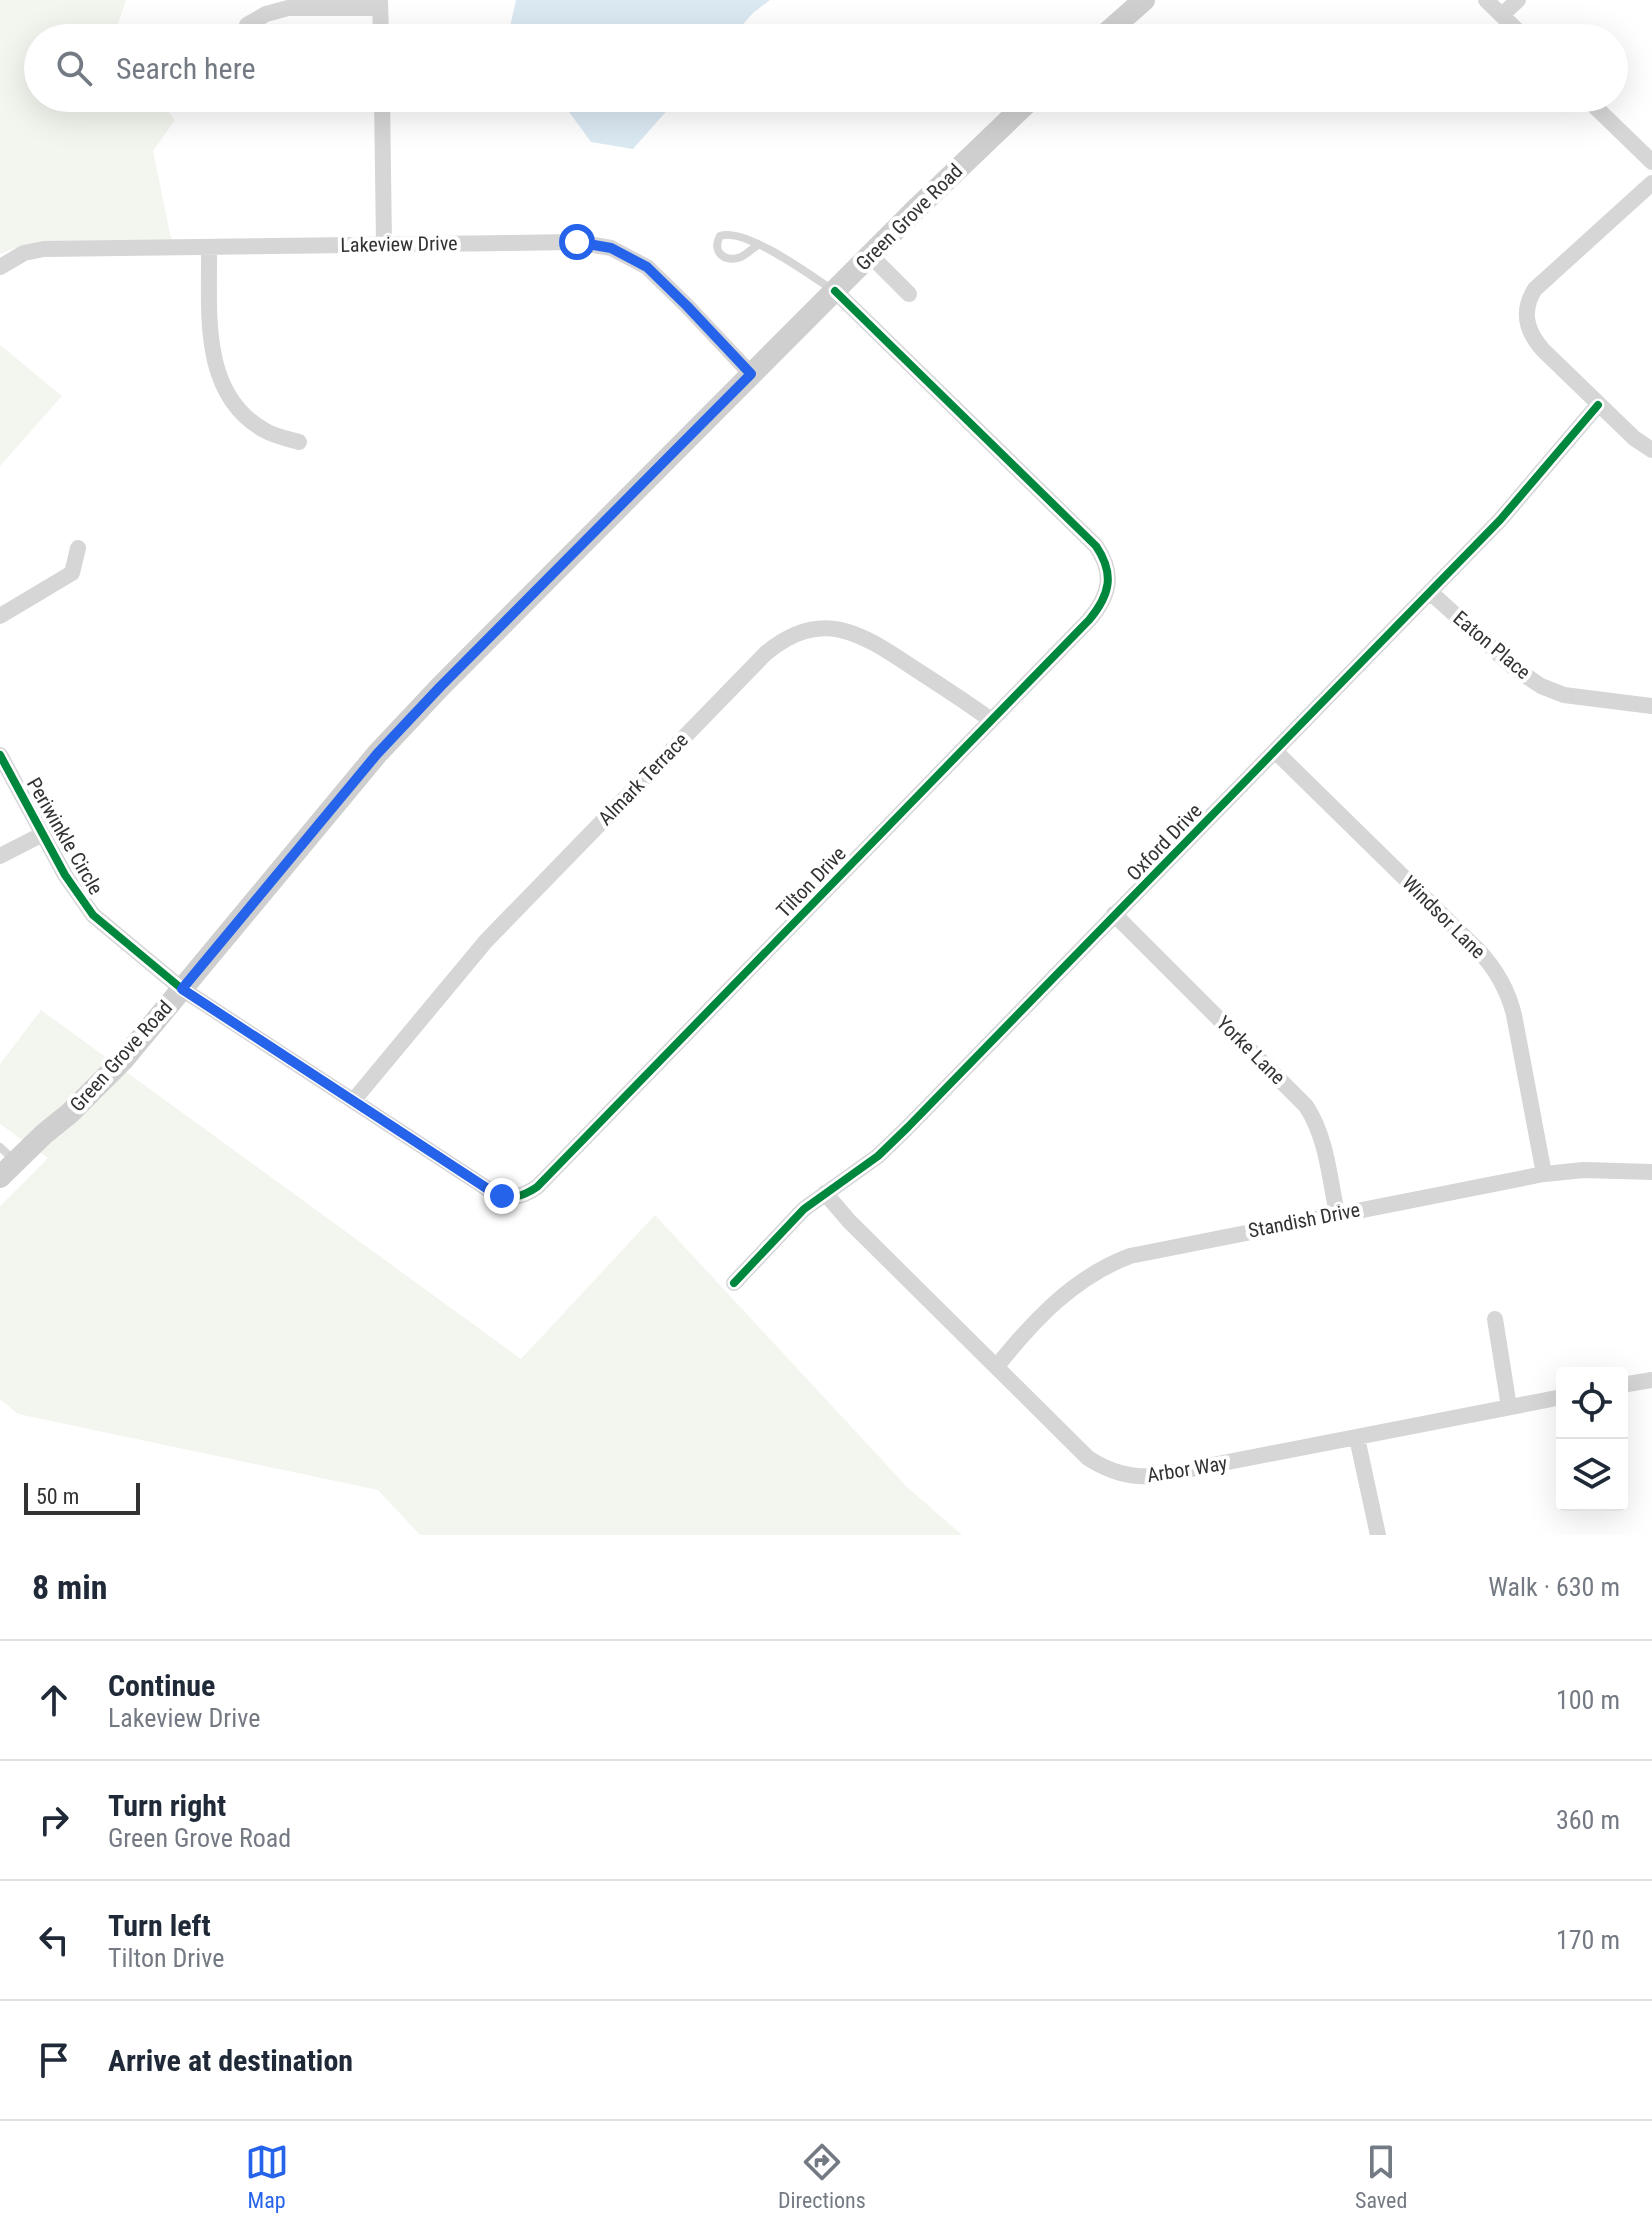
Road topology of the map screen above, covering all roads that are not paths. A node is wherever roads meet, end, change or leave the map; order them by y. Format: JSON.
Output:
{"nodes":[{"id":1,"x":1144,"y":0,"type":"edge"},
{"id":2,"x":1486,"y":0,"type":"edge"},
{"id":3,"x":1518,"y":0,"type":"edge"},
{"id":4,"x":380,"y":4,"type":"edge"},
{"id":5,"x":1502,"y":15,"type":"junction"},
{"id":6,"x":249,"y":24,"type":"edge"},
{"id":7,"x":381,"y":24,"type":"edge"},
{"id":8,"x":1117,"y":24,"type":"edge"},
{"id":9,"x":1511,"y":24,"type":"edge"},
{"id":10,"x":382,"y":112,"type":"edge"},
{"id":11,"x":1016,"y":112,"type":"edge"},
{"id":12,"x":1600,"y":112,"type":"edge"},
{"id":13,"x":1652,"y":162,"type":"edge"},
{"id":14,"x":1652,"y":183,"type":"edge"},
{"id":15,"x":384,"y":244,"type":"junction"},
{"id":16,"x":758,"y":245,"type":"junction"},
{"id":17,"x":209,"y":247,"type":"junction"},
{"id":18,"x":870,"y":255,"type":"junction"},
{"id":19,"x":0,"y":267,"type":"edge"},
{"id":20,"x":835,"y":291,"type":"junction"},
{"id":21,"x":909,"y":294,"type":"dead end"},
{"id":22,"x":751,"y":374,"type":"junction"},
{"id":23,"x":1598,"y":405,"type":"junction"},
{"id":24,"x":299,"y":442,"type":"dead end"},
{"id":25,"x":1652,"y":450,"type":"edge"},
{"id":26,"x":78,"y":548,"type":"dead end"},
{"id":27,"x":1430,"y":592,"type":"junction"},
{"id":28,"x":0,"y":616,"type":"edge"},
{"id":29,"x":1652,"y":706,"type":"edge"},
{"id":30,"x":991,"y":720,"type":"junction"},
{"id":31,"x":1275,"y":751,"type":"junction"},
{"id":32,"x":0,"y":755,"type":"edge"},
{"id":33,"x":43,"y":834,"type":"junction"},
{"id":34,"x":0,"y":856,"type":"edge"},
{"id":35,"x":1114,"y":914,"type":"junction"},
{"id":36,"x":182,"y":989,"type":"junction"},
{"id":37,"x":353,"y":1101,"type":"junction"},
{"id":38,"x":5,"y":1162,"type":"edge"},
{"id":39,"x":1652,"y":1172,"type":"edge"},
{"id":40,"x":1544,"y":1174,"type":"junction"},
{"id":41,"x":825,"y":1193,"type":"junction"},
{"id":42,"x":1337,"y":1213,"type":"junction"},
{"id":43,"x":734,"y":1283,"type":"dead end"},
{"id":44,"x":1495,"y":1319,"type":"dead end"},
{"id":45,"x":997,"y":1366,"type":"junction"},
{"id":46,"x":1652,"y":1380,"type":"edge"},
{"id":47,"x":1628,"y":1384,"type":"edge"},
{"id":48,"x":1556,"y":1398,"type":"edge"},
{"id":49,"x":1509,"y":1407,"type":"junction"},
{"id":50,"x":1357,"y":1438,"type":"junction"},
{"id":51,"x":1378,"y":1535,"type":"edge"}],
"edges":[{"from":1,"to":8,"type":"street"},
{"from":2,"to":5,"type":"street"},
{"from":3,"to":5,"type":"street"},
{"from":4,"to":6,"type":"street"},
{"from":4,"to":7,"type":"street"},
{"from":5,"to":9,"type":"street"},
{"from":10,"to":15,"type":"street"},
{"from":11,"to":18,"type":"street","name":"Green Grove Road"},
{"from":12,"to":13,"type":"street"},
{"from":14,"to":23,"type":"street"},
{"from":15,"to":17,"type":"street","name":"Lakeview Drive"},
{"from":15,"to":22,"type":"street","name":"Lakeview Drive"},
{"from":16,"to":16,"type":"lane"},
{"from":16,"to":20,"type":"lane"},
{"from":17,"to":19,"type":"street","name":"Lakeview Drive"},
{"from":17,"to":24,"type":"street"},
{"from":18,"to":20,"type":"street","name":"Green Grove Road"},
{"from":18,"to":21,"type":"street"},
{"from":20,"to":22,"type":"street","name":"Green Grove Road"},
{"from":20,"to":30,"type":"street","name":"Tilton Drive"},
{"from":22,"to":36,"type":"street","name":"Green Grove Road"},
{"from":23,"to":25,"type":"street"},
{"from":23,"to":27,"type":"street","name":"Oxford Drive"},
{"from":26,"to":28,"type":"street"},
{"from":27,"to":29,"type":"street","name":"Eaton Place"},
{"from":27,"to":31,"type":"street","name":"Oxford Drive"},
{"from":30,"to":37,"type":"street","name":"Tilton Drive"},
{"from":30,"to":37,"type":"street","name":"Almark Terrace"},
{"from":31,"to":35,"type":"street","name":"Oxford Drive"},
{"from":31,"to":40,"type":"street","name":"Windsor Lane"},
{"from":32,"to":33,"type":"street","name":"Periwinkle Circle"},
{"from":33,"to":34,"type":"street","name":"Periwinkle Circle"},
{"from":33,"to":36,"type":"street","name":"Periwinkle Circle"},
{"from":35,"to":41,"type":"street","name":"Oxford Drive"},
{"from":35,"to":42,"type":"street","name":"Yorke Lane"},
{"from":36,"to":37,"type":"street","name":"Tilton Drive"},
{"from":36,"to":38,"type":"street","name":"Green Grove Road"},
{"from":39,"to":40,"type":"street","name":"Standish Drive"},
{"from":40,"to":42,"type":"street","name":"Standish Drive"},
{"from":41,"to":43,"type":"street","name":"Oxford Drive"},
{"from":41,"to":45,"type":"street","name":"Arbor Way"},
{"from":42,"to":45,"type":"street","name":"Standish Drive"},
{"from":44,"to":49,"type":"street"},
{"from":45,"to":50,"type":"street","name":"Arbor Way"},
{"from":46,"to":47,"type":"street"},
{"from":48,"to":49,"type":"street","name":"Arbor Way"},
{"from":49,"to":50,"type":"street","name":"Arbor Way"},
{"from":50,"to":51,"type":"street"}]}
